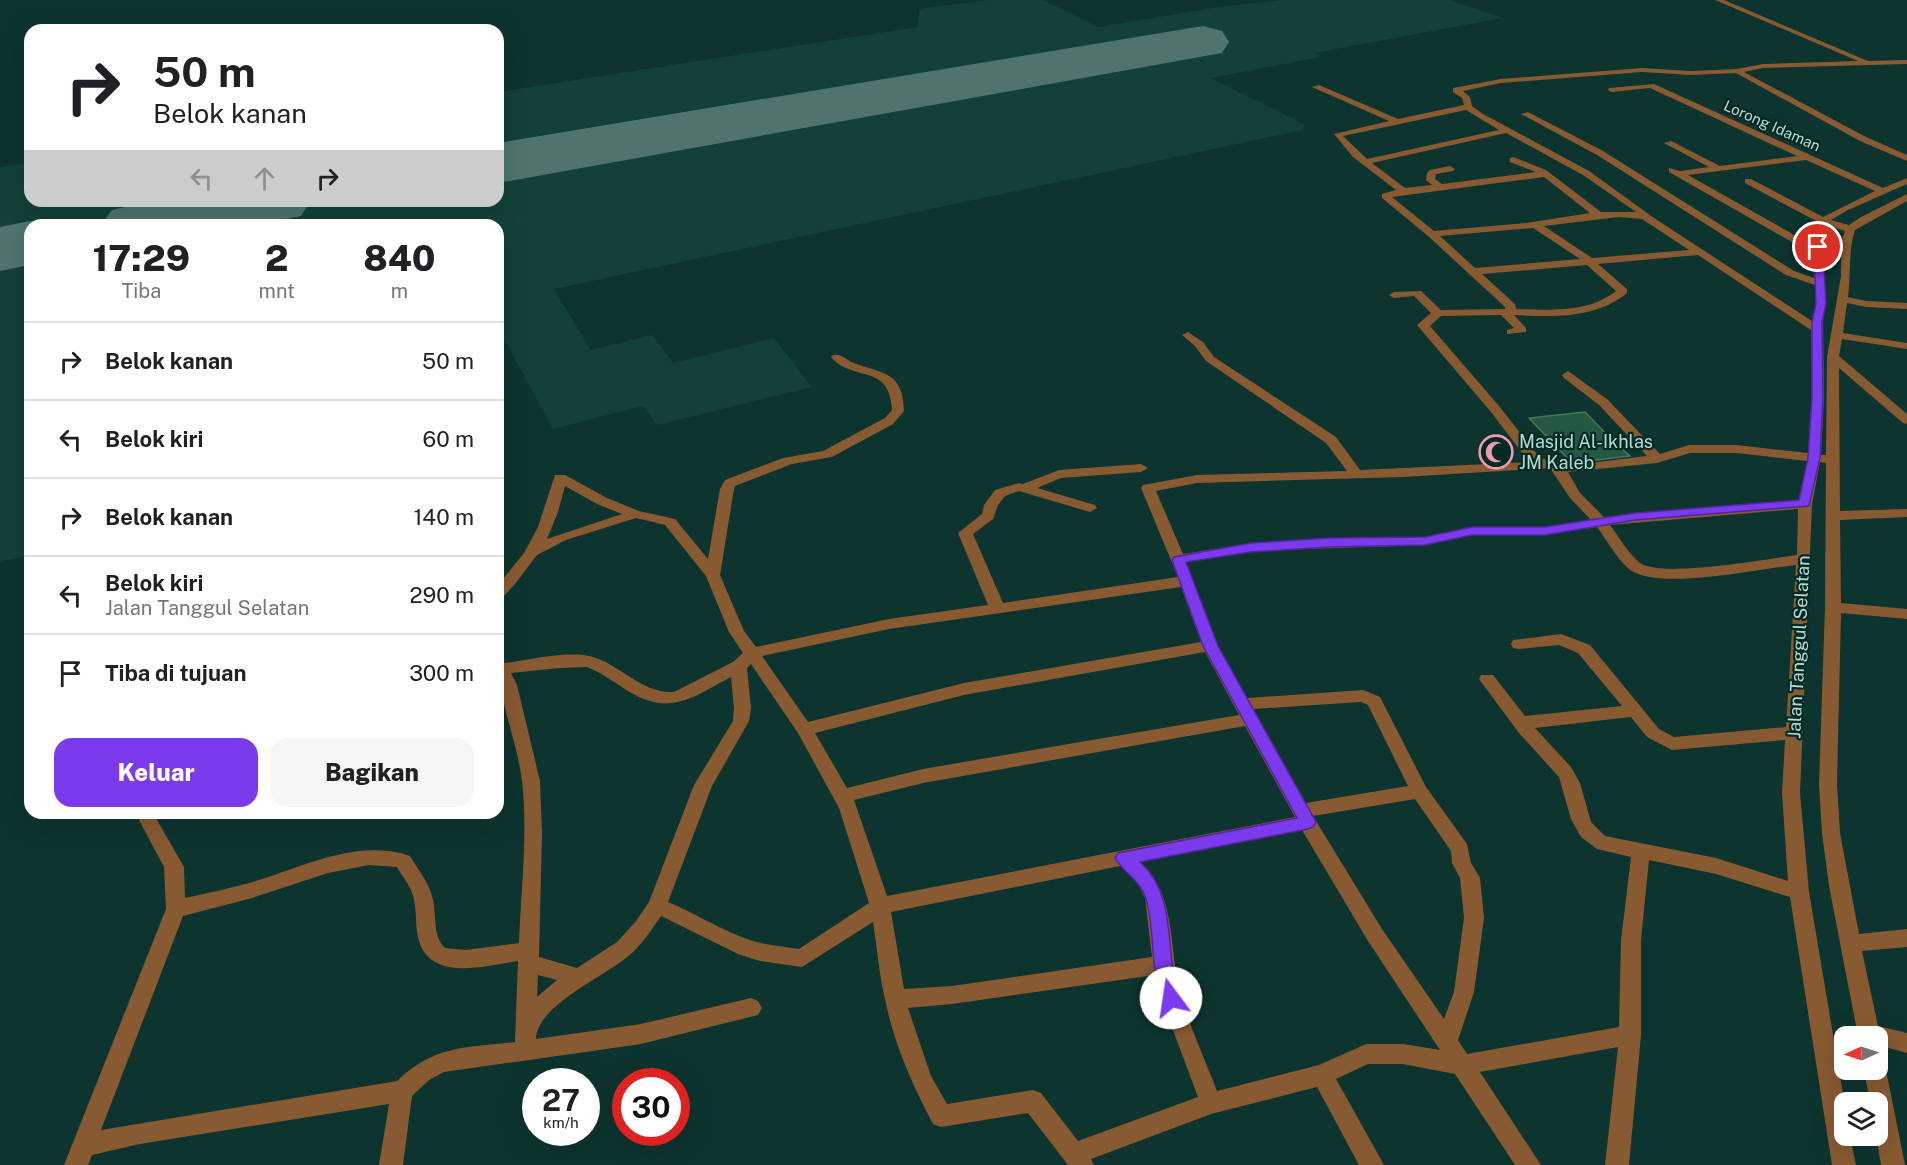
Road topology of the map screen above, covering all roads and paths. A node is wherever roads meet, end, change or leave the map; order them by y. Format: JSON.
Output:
{"nodes":[{"id":1,"x":1718,"y":0,"type":"edge"},
{"id":2,"x":1907,"y":62,"type":"edge"},
{"id":3,"x":1870,"y":64,"type":"junction"},
{"id":4,"x":1737,"y":71,"type":"junction"},
{"id":5,"x":1316,"y":87,"type":"dead end"},
{"id":6,"x":1612,"y":90,"type":"dead end"},
{"id":7,"x":1468,"y":107,"type":"junction"},
{"id":8,"x":1525,"y":114,"type":"dead end"},
{"id":9,"x":1398,"y":122,"type":"junction"},
{"id":10,"x":1504,"y":131,"type":"junction"},
{"id":11,"x":1668,"y":143,"type":"dead end"},
{"id":12,"x":1808,"y":157,"type":"junction"},
{"id":13,"x":1907,"y":158,"type":"edge"},
{"id":14,"x":1513,"y":160,"type":"dead end"},
{"id":15,"x":1365,"y":162,"type":"junction"},
{"id":16,"x":1450,"y":169,"type":"dead end"},
{"id":17,"x":1719,"y":169,"type":"junction"},
{"id":18,"x":1546,"y":174,"type":"junction"},
{"id":19,"x":1907,"y":181,"type":"edge"},
{"id":20,"x":1748,"y":182,"type":"dead end"},
{"id":21,"x":1442,"y":188,"type":"junction"},
{"id":22,"x":1403,"y":191,"type":"junction"},
{"id":23,"x":1882,"y":191,"type":"junction"},
{"id":24,"x":1907,"y":197,"type":"edge"},
{"id":25,"x":1600,"y":216,"type":"junction"},
{"id":26,"x":1650,"y":217,"type":"junction"},
{"id":27,"x":1823,"y":221,"type":"junction"},
{"id":28,"x":1536,"y":225,"type":"junction"},
{"id":29,"x":1850,"y":229,"type":"junction"},
{"id":30,"x":1432,"y":234,"type":"junction"},
{"id":31,"x":1699,"y":252,"type":"junction"},
{"id":32,"x":1818,"y":254,"type":"junction"},
{"id":33,"x":1588,"y":260,"type":"junction"},
{"id":34,"x":1474,"y":271,"type":"junction"},
{"id":35,"x":1833,"y":273,"type":"junction"},
{"id":36,"x":1821,"y":284,"type":"junction"},
{"id":37,"x":1394,"y":295,"type":"dead end"},
{"id":38,"x":1842,"y":299,"type":"junction"},
{"id":39,"x":1907,"y":306,"type":"edge"},
{"id":40,"x":1507,"y":312,"type":"junction"},
{"id":41,"x":1438,"y":313,"type":"junction"},
{"id":42,"x":1817,"y":322,"type":"junction"},
{"id":43,"x":1511,"y":332,"type":"dead end"},
{"id":44,"x":1188,"y":335,"type":"dead end"},
{"id":45,"x":1836,"y":335,"type":"junction"},
{"id":46,"x":1907,"y":346,"type":"edge"},
{"id":47,"x":837,"y":357,"type":"dead end"},
{"id":48,"x":1833,"y":357,"type":"junction"},
{"id":49,"x":1568,"y":375,"type":"dead end"},
{"id":50,"x":1907,"y":420,"type":"edge"},
{"id":51,"x":1814,"y":458,"type":"junction"},
{"id":52,"x":1657,"y":459,"type":"junction"},
{"id":53,"x":1833,"y":460,"type":"junction"},
{"id":54,"x":1556,"y":464,"type":"junction"},
{"id":55,"x":1141,"y":468,"type":"dead end"},
{"id":56,"x":1356,"y":474,"type":"junction"},
{"id":57,"x":1025,"y":488,"type":"junction"},
{"id":58,"x":1804,"y":504,"type":"junction"},
{"id":59,"x":1090,"y":508,"type":"dead end"},
{"id":60,"x":1907,"y":513,"type":"edge"},
{"id":61,"x":635,"y":514,"type":"junction"},
{"id":62,"x":1832,"y":516,"type":"junction"},
{"id":63,"x":1600,"y":521,"type":"junction"},
{"id":64,"x":532,"y":552,"type":"junction"},
{"id":65,"x":1804,"y":559,"type":"junction"},
{"id":66,"x":1178,"y":560,"type":"junction"},
{"id":67,"x":713,"y":575,"type":"junction"},
{"id":68,"x":1188,"y":581,"type":"junction"},
{"id":69,"x":504,"y":587,"type":"edge"},
{"id":70,"x":1833,"y":607,"type":"junction"},
{"id":71,"x":998,"y":609,"type":"junction"},
{"id":72,"x":1907,"y":614,"type":"edge"},
{"id":73,"x":1519,"y":645,"type":"dead end"},
{"id":74,"x":1210,"y":646,"type":"junction"},
{"id":75,"x":753,"y":652,"type":"junction"},
{"id":76,"x":739,"y":666,"type":"junction"},
{"id":77,"x":504,"y":667,"type":"edge"},
{"id":78,"x":504,"y":676,"type":"edge"},
{"id":79,"x":1487,"y":679,"type":"dead end"},
{"id":80,"x":1634,"y":711,"type":"junction"},
{"id":81,"x":1246,"y":712,"type":"junction"},
{"id":82,"x":1521,"y":723,"type":"junction"},
{"id":83,"x":804,"y":729,"type":"junction"},
{"id":84,"x":1794,"y":733,"type":"junction"},
{"id":85,"x":1419,"y":791,"type":"junction"},
{"id":86,"x":843,"y":796,"type":"junction"},
{"id":87,"x":1305,"y":817,"type":"junction"},
{"id":88,"x":148,"y":819,"type":"edge"},
{"id":89,"x":1641,"y":851,"type":"junction"},
{"id":90,"x":1124,"y":858,"type":"junction"},
{"id":91,"x":1799,"y":892,"type":"junction"},
{"id":92,"x":657,"y":906,"type":"junction"},
{"id":93,"x":880,"y":906,"type":"junction"},
{"id":94,"x":176,"y":909,"type":"junction"},
{"id":95,"x":1907,"y":938,"type":"edge"},
{"id":96,"x":1850,"y":943,"type":"junction"},
{"id":97,"x":528,"y":957,"type":"junction"},
{"id":98,"x":1163,"y":965,"type":"junction"},
{"id":99,"x":578,"y":977,"type":"junction"},
{"id":100,"x":895,"y":999,"type":"junction"},
{"id":101,"x":751,"y":1008,"type":"dead end"},
{"id":102,"x":1866,"y":1026,"type":"edge"},
{"id":103,"x":526,"y":1027,"type":"junction"},
{"id":104,"x":1630,"y":1035,"type":"junction"},
{"id":105,"x":1447,"y":1039,"type":"junction"},
{"id":106,"x":1888,"y":1039,"type":"edge"},
{"id":107,"x":1907,"y":1043,"type":"edge"},
{"id":108,"x":525,"y":1050,"type":"junction"},
{"id":109,"x":1464,"y":1065,"type":"junction"},
{"id":110,"x":1322,"y":1075,"type":"junction"},
{"id":111,"x":1877,"y":1080,"type":"edge"},
{"id":112,"x":402,"y":1091,"type":"junction"},
{"id":113,"x":1211,"y":1103,"type":"junction"},
{"id":114,"x":79,"y":1155,"type":"edge"},
{"id":115,"x":1078,"y":1159,"type":"edge"},
{"id":116,"x":391,"y":1165,"type":"edge"},
{"id":117,"x":1372,"y":1165,"type":"edge"},
{"id":118,"x":1529,"y":1165,"type":"edge"},
{"id":119,"x":1617,"y":1165,"type":"edge"},
{"id":120,"x":1844,"y":1165,"type":"edge"},
{"id":121,"x":1893,"y":1165,"type":"edge"}],
"edges":[{"from":1,"to":3,"type":"street"},
{"from":2,"to":3,"type":"street"},
{"from":3,"to":4,"type":"street"},
{"from":4,"to":7,"type":"street"},
{"from":4,"to":13,"type":"street"},
{"from":5,"to":9,"type":"street"},
{"from":6,"to":12,"type":"street","name":"Lorong Idaman"},
{"from":7,"to":9,"type":"street"},
{"from":7,"to":10,"type":"street"},
{"from":8,"to":36,"type":"street"},
{"from":9,"to":15,"type":"street"},
{"from":10,"to":15,"type":"street"},
{"from":10,"to":26,"type":"street"},
{"from":11,"to":17,"type":"street"},
{"from":12,"to":17,"type":"street"},
{"from":12,"to":23,"type":"street","name":"Lorong Idaman"},
{"from":14,"to":18,"type":"street"},
{"from":15,"to":22,"type":"street"},
{"from":16,"to":21,"type":"street"},
{"from":17,"to":32,"type":"street"},
{"from":18,"to":21,"type":"street"},
{"from":18,"to":25,"type":"street"},
{"from":19,"to":23,"type":"street"},
{"from":20,"to":27,"type":"street"},
{"from":21,"to":22,"type":"street"},
{"from":22,"to":30,"type":"street"},
{"from":23,"to":27,"type":"street"},
{"from":24,"to":29,"type":"street"},
{"from":25,"to":26,"type":"street"},
{"from":25,"to":28,"type":"street"},
{"from":26,"to":31,"type":"street"},
{"from":27,"to":29,"type":"street"},
{"from":27,"to":32,"type":"street","name":"Jalan Tanggul Selatan"},
{"from":28,"to":30,"type":"street"},
{"from":28,"to":33,"type":"street"},
{"from":29,"to":35,"type":"street","name":"Jalan Tanggul Selatan"},
{"from":30,"to":34,"type":"street"},
{"from":31,"to":33,"type":"street"},
{"from":31,"to":42,"type":"street"},
{"from":32,"to":35,"type":"street","name":"Jalan Tanggul Selatan"},
{"from":33,"to":34,"type":"street"},
{"from":33,"to":40,"type":"street"},
{"from":34,"to":40,"type":"street"},
{"from":35,"to":36,"type":"street","name":"Jalan Tanggul Selatan"},
{"from":35,"to":38,"type":"street","name":"Jalan Tanggul Selatan"},
{"from":36,"to":42,"type":"street","name":"Jalan Tanggul Selatan"},
{"from":37,"to":41,"type":"street"},
{"from":38,"to":39,"type":"street"},
{"from":38,"to":45,"type":"street","name":"Jalan Tanggul Selatan"},
{"from":40,"to":41,"type":"street"},
{"from":40,"to":43,"type":"street"},
{"from":41,"to":54,"type":"street"},
{"from":42,"to":51,"type":"street","name":"Jalan Tanggul Selatan"},
{"from":44,"to":56,"type":"street"},
{"from":45,"to":46,"type":"street"},
{"from":45,"to":48,"type":"street","name":"Jalan Tanggul Selatan"},
{"from":47,"to":67,"type":"street"},
{"from":48,"to":50,"type":"street"},
{"from":48,"to":53,"type":"street","name":"Jalan Tanggul Selatan"},
{"from":49,"to":52,"type":"street"},
{"from":51,"to":52,"type":"street"},
{"from":51,"to":53,"type":"street"},
{"from":51,"to":58,"type":"street","name":"Jalan Tanggul Selatan"},
{"from":52,"to":54,"type":"street"},
{"from":53,"to":62,"type":"street","name":"Jalan Tanggul Selatan"},
{"from":54,"to":56,"type":"street"},
{"from":54,"to":63,"type":"street"},
{"from":55,"to":57,"type":"street"},
{"from":56,"to":66,"type":"street"},
{"from":57,"to":59,"type":"street"},
{"from":57,"to":71,"type":"street"},
{"from":58,"to":63,"type":"street"},
{"from":58,"to":65,"type":"street","name":"Jalan Tanggul Selatan"},
{"from":60,"to":62,"type":"street"},
{"from":61,"to":64,"type":"street"},
{"from":61,"to":64,"type":"street"},
{"from":61,"to":67,"type":"street"},
{"from":62,"to":70,"type":"street","name":"Jalan Tanggul Selatan"},
{"from":63,"to":65,"type":"street"},
{"from":63,"to":66,"type":"street"},
{"from":64,"to":69,"type":"street"},
{"from":65,"to":84,"type":"street","name":"Jalan Tanggul Selatan"},
{"from":66,"to":68,"type":"street"},
{"from":67,"to":75,"type":"street"},
{"from":68,"to":71,"type":"street"},
{"from":68,"to":74,"type":"street"},
{"from":70,"to":72,"type":"street"},
{"from":70,"to":96,"type":"street","name":"Jalan Tanggul Selatan"},
{"from":71,"to":75,"type":"street"},
{"from":73,"to":80,"type":"street"},
{"from":74,"to":81,"type":"street"},
{"from":74,"to":83,"type":"street"},
{"from":75,"to":76,"type":"street"},
{"from":75,"to":83,"type":"street"},
{"from":76,"to":77,"type":"street"},
{"from":76,"to":92,"type":"street"},
{"from":78,"to":97,"type":"street"},
{"from":79,"to":82,"type":"street"},
{"from":80,"to":82,"type":"street"},
{"from":80,"to":84,"type":"street"},
{"from":81,"to":85,"type":"street"},
{"from":81,"to":86,"type":"street"},
{"from":81,"to":87,"type":"street"},
{"from":82,"to":89,"type":"street"},
{"from":83,"to":86,"type":"street"},
{"from":84,"to":91,"type":"street","name":"Jalan Tanggul Selatan"},
{"from":85,"to":87,"type":"street"},
{"from":85,"to":105,"type":"street"},
{"from":86,"to":93,"type":"street"},
{"from":87,"to":90,"type":"street"},
{"from":87,"to":105,"type":"street"},
{"from":88,"to":94,"type":"street"},
{"from":89,"to":91,"type":"street"},
{"from":89,"to":104,"type":"street"},
{"from":90,"to":93,"type":"street"},
{"from":90,"to":98,"type":"street"},
{"from":91,"to":120,"type":"street","name":"Jalan Tanggul Selatan"},
{"from":92,"to":93,"type":"street"},
{"from":92,"to":99,"type":"street"},
{"from":93,"to":100,"type":"street"},
{"from":94,"to":97,"type":"street"},
{"from":94,"to":114,"type":"street"},
{"from":95,"to":96,"type":"street"},
{"from":96,"to":102,"type":"street","name":"Jalan Tanggul Selatan"},
{"from":97,"to":99,"type":"street"},
{"from":97,"to":103,"type":"street"},
{"from":98,"to":100,"type":"street"},
{"from":98,"to":113,"type":"street"},
{"from":99,"to":103,"type":"street"},
{"from":100,"to":115,"type":"street"},
{"from":101,"to":108,"type":"street"},
{"from":103,"to":108,"type":"street"},
{"from":104,"to":109,"type":"street"},
{"from":104,"to":119,"type":"street"},
{"from":105,"to":109,"type":"street"},
{"from":106,"to":107,"type":"street"},
{"from":108,"to":112,"type":"street"},
{"from":109,"to":110,"type":"street"},
{"from":109,"to":118,"type":"street"},
{"from":110,"to":113,"type":"street"},
{"from":110,"to":117,"type":"street"},
{"from":111,"to":121,"type":"street"},
{"from":112,"to":114,"type":"street"},
{"from":112,"to":116,"type":"street"},
{"from":113,"to":115,"type":"street"}]}
